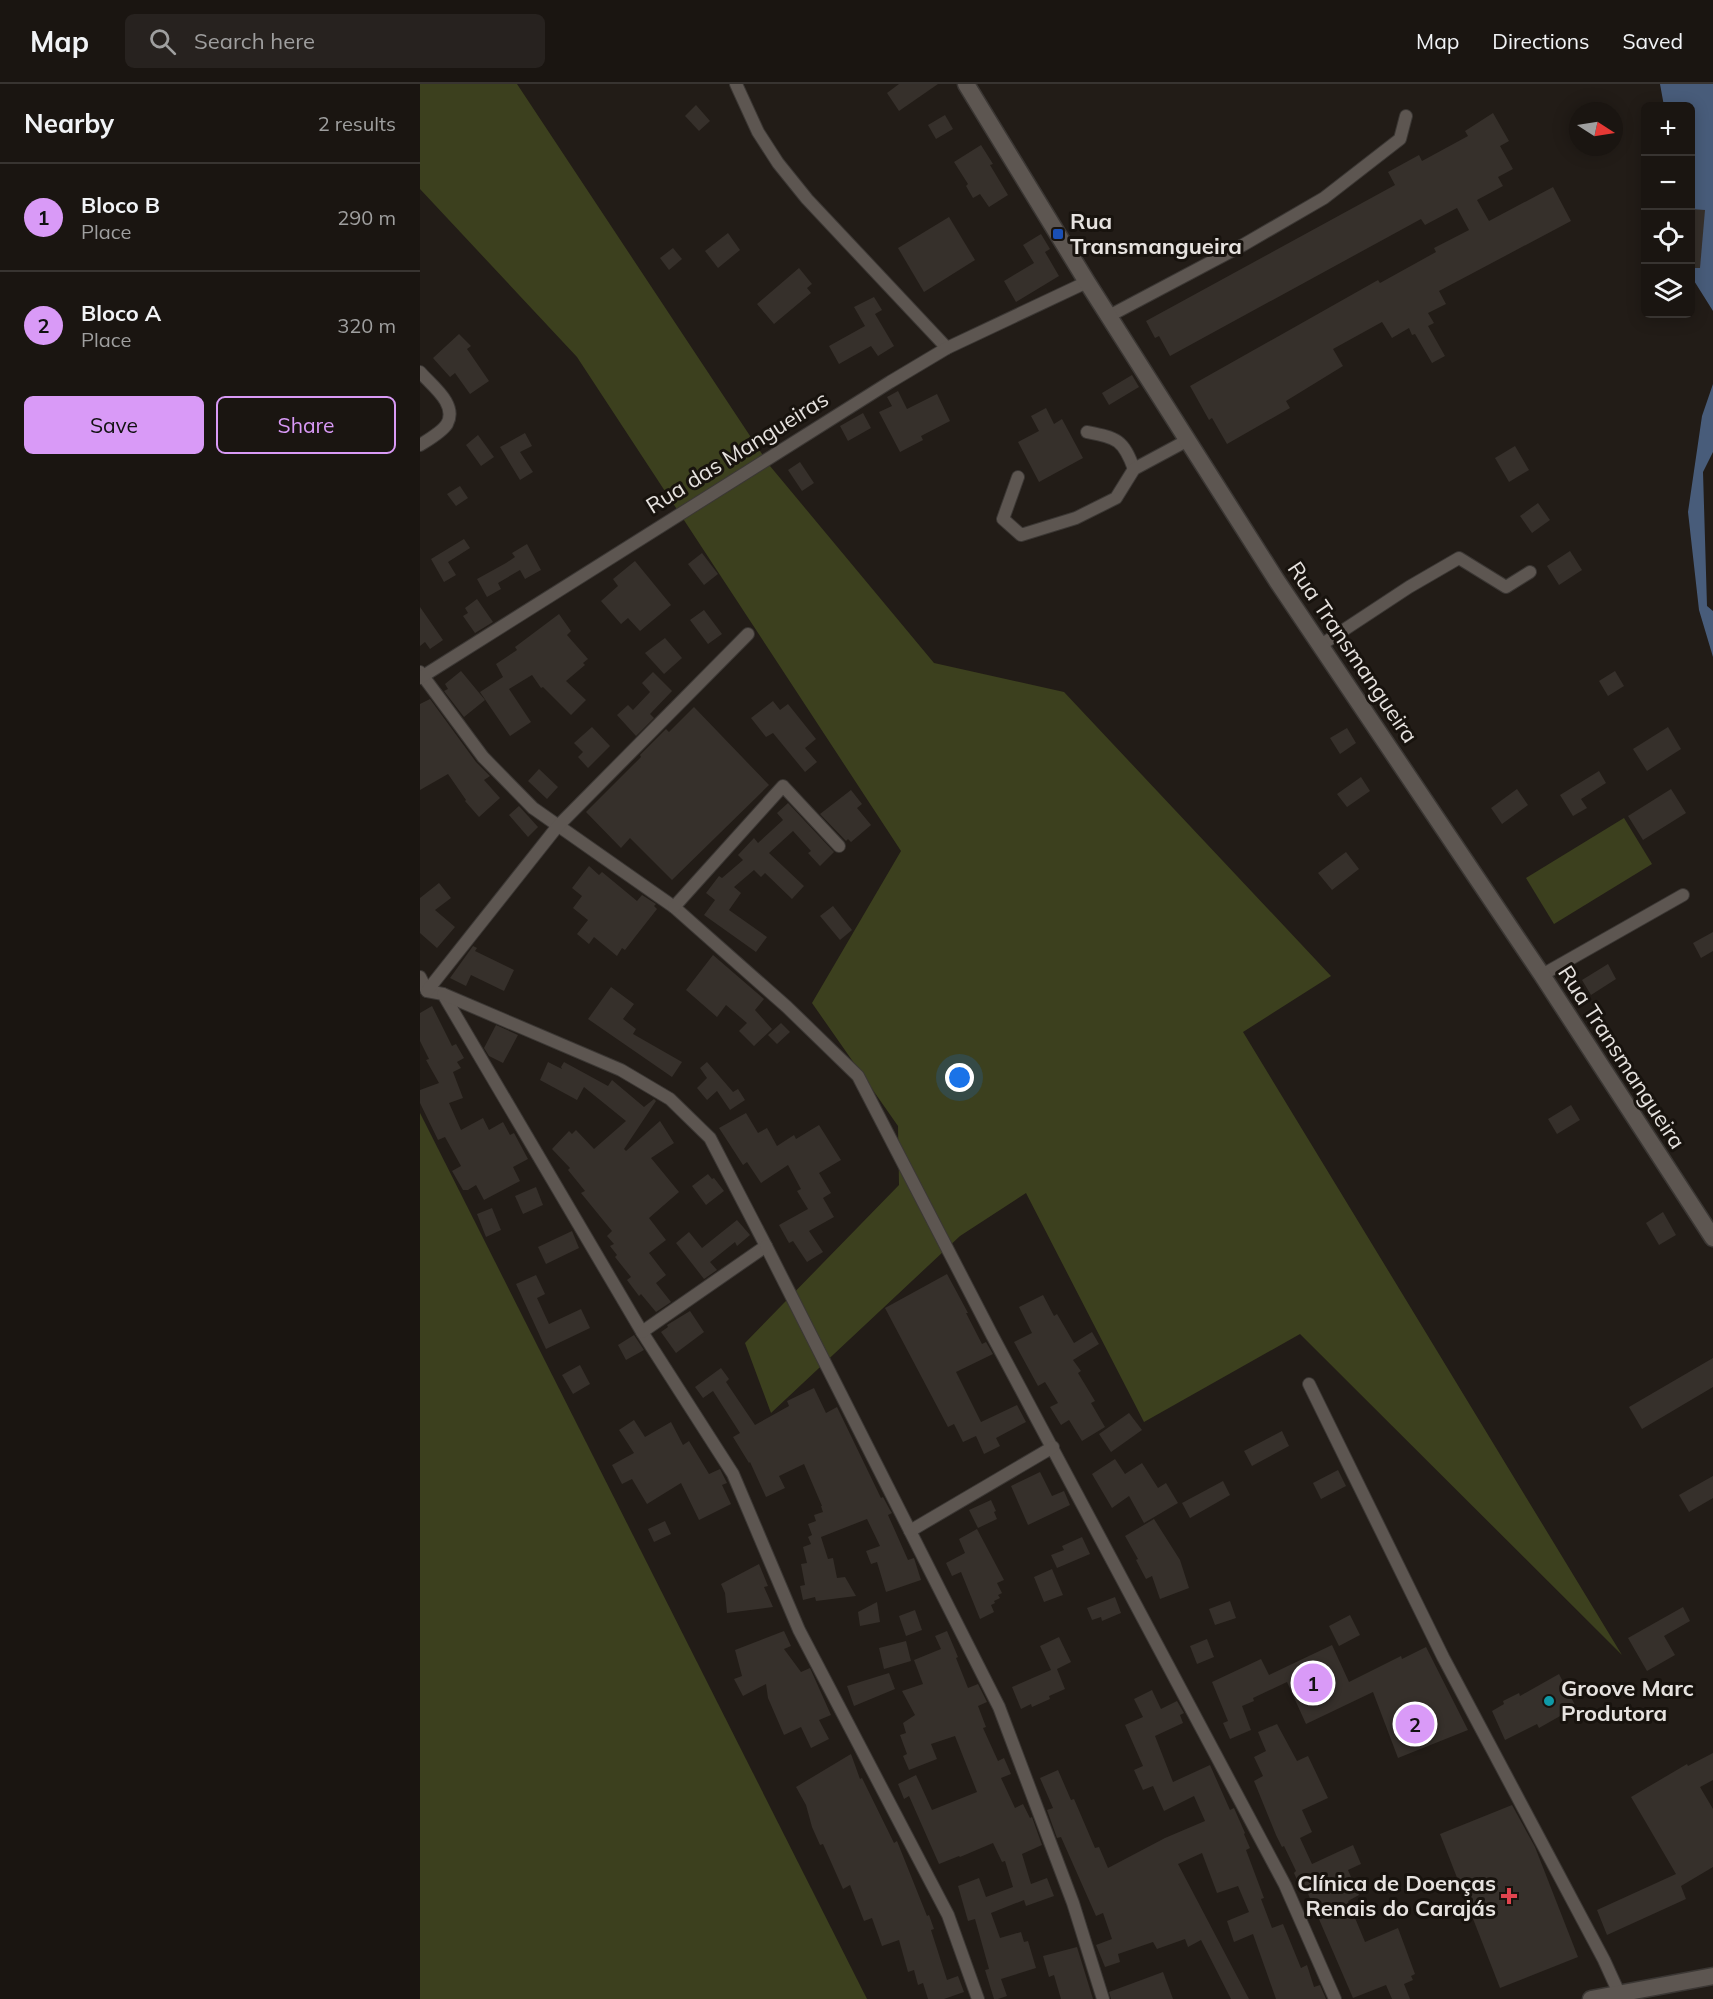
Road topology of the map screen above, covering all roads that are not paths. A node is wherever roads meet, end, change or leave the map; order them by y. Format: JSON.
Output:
{"nodes":[{"id":1,"x":736,"y":84,"type":"edge"},
{"id":2,"x":966,"y":84,"type":"edge"},
{"id":3,"x":1406,"y":116,"type":"dead end"},
{"id":4,"x":1088,"y":282,"type":"junction"},
{"id":5,"x":1109,"y":316,"type":"junction"},
{"id":6,"x":947,"y":348,"type":"junction"},
{"id":7,"x":420,"y":372,"type":"edge"},
{"id":8,"x":1088,"y":432,"type":"dead end"},
{"id":9,"x":1188,"y":440,"type":"junction"},
{"id":10,"x":420,"y":445,"type":"edge"},
{"id":11,"x":1134,"y":469,"type":"junction"},
{"id":12,"x":1018,"y":477,"type":"dead end"},
{"id":13,"x":1530,"y":572,"type":"dead end"},
{"id":14,"x":748,"y":633,"type":"dead end"},
{"id":15,"x":1321,"y":645,"type":"junction"},
{"id":16,"x":421,"y":675,"type":"edge"},
{"id":17,"x":556,"y":827,"type":"junction"},
{"id":18,"x":839,"y":846,"type":"dead end"},
{"id":19,"x":1683,"y":895,"type":"dead end"},
{"id":20,"x":674,"y":908,"type":"junction"},
{"id":21,"x":1542,"y":975,"type":"junction"},
{"id":22,"x":420,"y":977,"type":"edge"},
{"id":23,"x":427,"y":991,"type":"junction"},
{"id":24,"x":443,"y":994,"type":"junction"},
{"id":25,"x":1713,"y":1238,"type":"edge"},
{"id":26,"x":766,"y":1246,"type":"junction"},
{"id":27,"x":642,"y":1332,"type":"junction"},
{"id":28,"x":1309,"y":1384,"type":"dead end"},
{"id":29,"x":1053,"y":1448,"type":"junction"},
{"id":30,"x":910,"y":1531,"type":"junction"},
{"id":31,"x":1713,"y":1976,"type":"edge"},
{"id":32,"x":1619,"y":1993,"type":"junction"},
{"id":33,"x":978,"y":1999,"type":"edge"},
{"id":34,"x":1103,"y":1999,"type":"edge"},
{"id":35,"x":1335,"y":1999,"type":"edge"},
{"id":36,"x":1591,"y":1999,"type":"edge"}],
"edges":[{"from":1,"to":6,"type":"street"},
{"from":2,"to":4,"type":"street","name":"Rua Transmangueira"},
{"from":3,"to":5,"type":"street"},
{"from":4,"to":5,"type":"street","name":"Rua Transmangueira"},
{"from":4,"to":6,"type":"street","name":"Rua das Mangueiras"},
{"from":5,"to":9,"type":"street","name":"Rua Transmangueira"},
{"from":6,"to":16,"type":"street","name":"Rua das Mangueiras"},
{"from":7,"to":10,"type":"street"},
{"from":8,"to":11,"type":"street"},
{"from":9,"to":11,"type":"street"},
{"from":9,"to":15,"type":"street","name":"Rua Transmangueira"},
{"from":11,"to":12,"type":"street"},
{"from":13,"to":15,"type":"street"},
{"from":14,"to":17,"type":"street"},
{"from":15,"to":21,"type":"street","name":"Rua Transmangueira"},
{"from":16,"to":17,"type":"street"},
{"from":17,"to":20,"type":"street"},
{"from":17,"to":23,"type":"street"},
{"from":18,"to":20,"type":"street"},
{"from":19,"to":21,"type":"street"},
{"from":20,"to":29,"type":"street"},
{"from":21,"to":25,"type":"street","name":"Rua Transmangueira"},
{"from":22,"to":23,"type":"street"},
{"from":23,"to":24,"type":"street"},
{"from":24,"to":26,"type":"street"},
{"from":24,"to":27,"type":"street"},
{"from":26,"to":27,"type":"street"},
{"from":26,"to":30,"type":"street"},
{"from":27,"to":33,"type":"street"},
{"from":28,"to":32,"type":"street"},
{"from":29,"to":30,"type":"street"},
{"from":29,"to":35,"type":"street"},
{"from":30,"to":34,"type":"street"},
{"from":31,"to":32,"type":"street"},
{"from":32,"to":36,"type":"street"}]}
